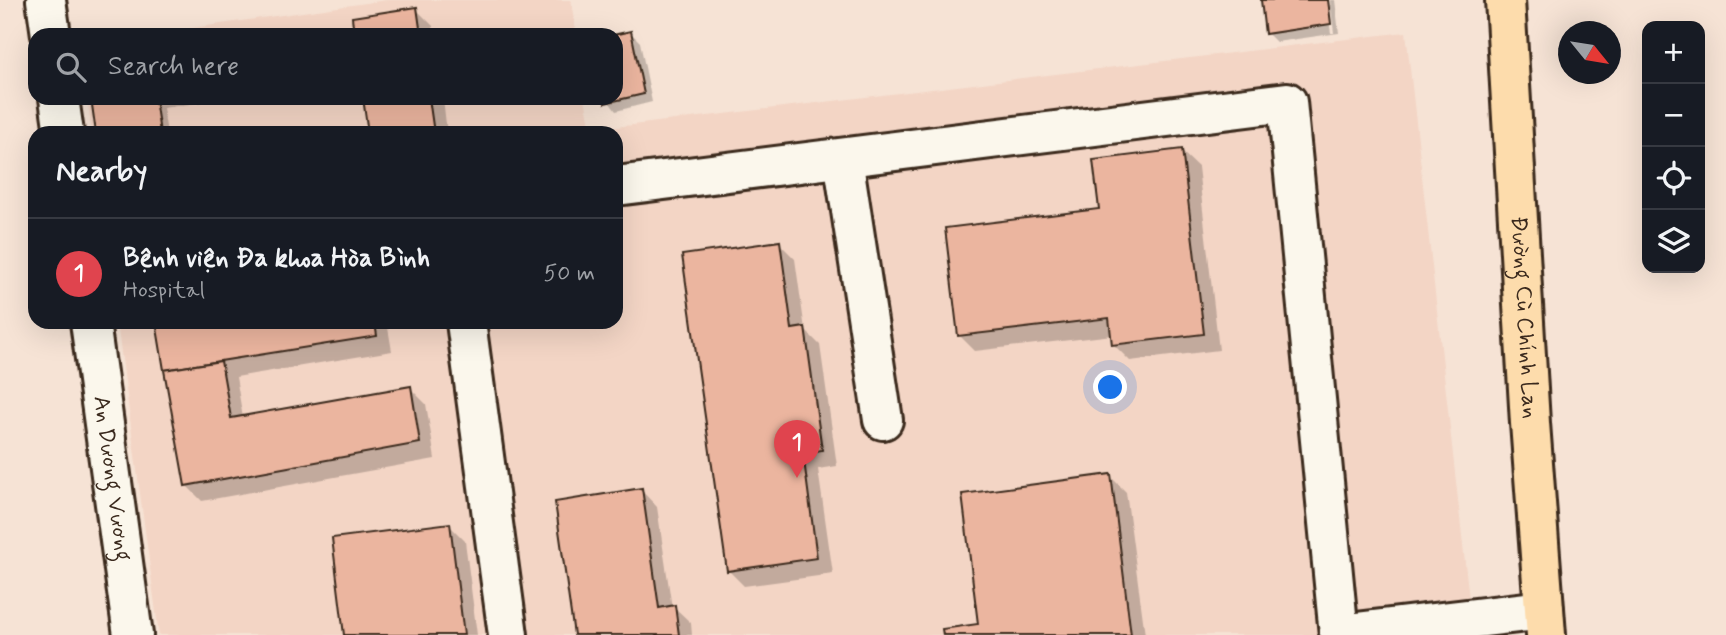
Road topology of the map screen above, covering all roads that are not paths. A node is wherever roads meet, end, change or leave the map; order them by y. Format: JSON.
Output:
{"nodes":[{"id":1,"x":46,"y":0,"type":"edge"},
{"id":2,"x":1505,"y":0,"type":"edge"},
{"id":3,"x":50,"y":28,"type":"edge"},
{"id":4,"x":60,"y":105,"type":"edge"},
{"id":5,"x":63,"y":126,"type":"edge"},
{"id":6,"x":843,"y":158,"type":"junction"},
{"id":7,"x":623,"y":185,"type":"edge"},
{"id":8,"x":91,"y":329,"type":"edge"},
{"id":9,"x":467,"y":329,"type":"edge"},
{"id":10,"x":883,"y":420,"type":"dead end"},
{"id":11,"x":1545,"y":622,"type":"edge"},
{"id":12,"x":1339,"y":634,"type":"edge"},
{"id":13,"x":133,"y":635,"type":"edge"},
{"id":14,"x":508,"y":635,"type":"edge"}],
"edges":[{"from":1,"to":3,"type":"street"},
{"from":2,"to":11,"type":"main road","name":"Đường Cù Chính Lan"},
{"from":4,"to":5,"type":"street"},
{"from":6,"to":7,"type":"street"},
{"from":6,"to":10,"type":"street"},
{"from":6,"to":12,"type":"street"},
{"from":8,"to":13,"type":"street","name":"An Dương Vương"},
{"from":9,"to":14,"type":"street"},
{"from":11,"to":12,"type":"street"}]}
